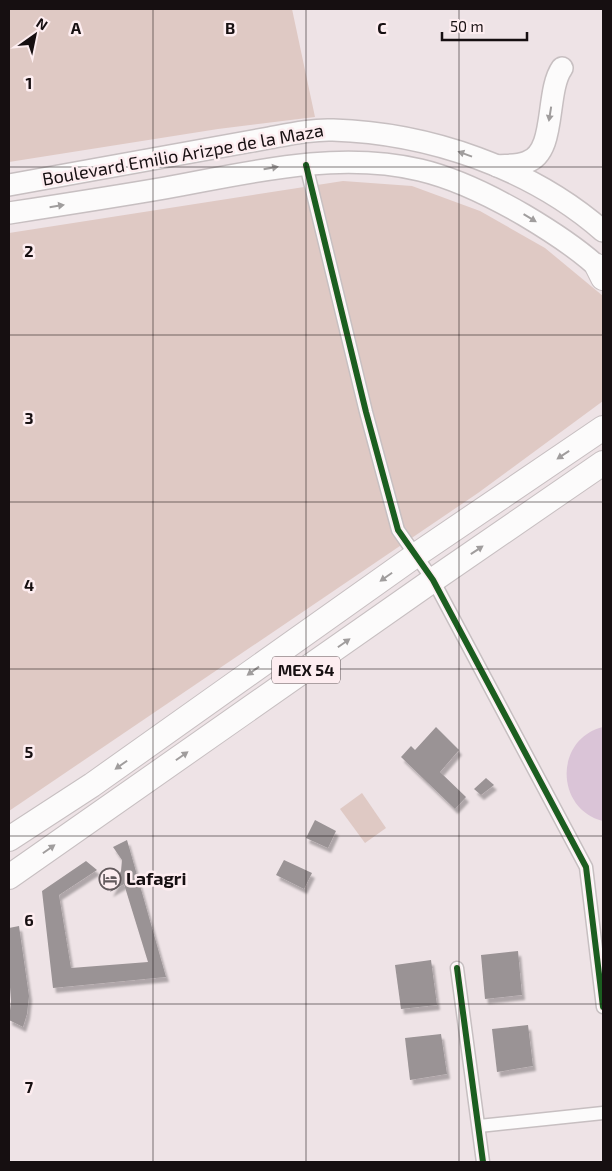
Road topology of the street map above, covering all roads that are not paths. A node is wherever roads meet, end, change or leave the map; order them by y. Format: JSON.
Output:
{"nodes":[{"id":1,"x":562,"y":68,"type":"dead end"},
{"id":2,"x":332,"y":130,"type":"junction"},
{"id":3,"x":306,"y":164,"type":"junction"},
{"id":4,"x":496,"y":166,"type":"junction"},
{"id":5,"x":421,"y":170,"type":"junction"},
{"id":6,"x":9,"y":185,"type":"edge"},
{"id":7,"x":542,"y":188,"type":"junction"},
{"id":8,"x":9,"y":213,"type":"edge"},
{"id":9,"x":603,"y":231,"type":"edge"},
{"id":10,"x":597,"y":268,"type":"edge"},
{"id":11,"x":603,"y":428,"type":"edge"},
{"id":12,"x":597,"y":469,"type":"edge"},
{"id":13,"x":416,"y":555,"type":"junction"},
{"id":14,"x":433,"y":580,"type":"junction"},
{"id":15,"x":37,"y":821,"type":"junction"},
{"id":16,"x":9,"y":839,"type":"edge"},
{"id":17,"x":9,"y":850,"type":"edge"},
{"id":18,"x":9,"y":877,"type":"edge"},
{"id":19,"x":458,"y":968,"type":"dead end"},
{"id":20,"x":603,"y":1006,"type":"edge"},
{"id":21,"x":603,"y":1113,"type":"edge"},
{"id":22,"x":479,"y":1126,"type":"junction"},
{"id":23,"x":484,"y":1162,"type":"edge"}],
"edges":[{"from":1,"to":4,"type":"main road","one_way":true},
{"from":2,"to":3,"type":"main road"},
{"from":4,"to":2,"type":"main road","name":"Boulevard Emilio Arizpe de la Maza","one_way":true},
{"from":2,"to":6,"type":"main road","name":"Boulevard Emilio Arizpe de la Maza"},
{"from":3,"to":5,"type":"main road","name":"Boulevard Emilio Arizpe de la Maza"},
{"from":8,"to":3,"type":"main road","name":"Boulevard Emilio Arizpe de la Maza","one_way":true},
{"from":3,"to":13,"type":"street"},
{"from":4,"to":7,"type":"main road","name":"Boulevard Emilio Arizpe de la Maza"},
{"from":5,"to":7,"type":"main road"},
{"from":5,"to":10,"type":"main road","name":"Boulevard Emilio Arizpe de la Maza","one_way":true},
{"from":7,"to":9,"type":"main road","name":"Boulevard Emilio Arizpe de la Maza"},
{"from":7,"to":10,"type":"main road"},
{"from":11,"to":13,"type":"highway","number":"MEX 54","one_way":true},
{"from":14,"to":12,"type":"highway","number":"MEX 54","one_way":true},
{"from":13,"to":14,"type":"street"},
{"from":13,"to":15,"type":"highway","number":"MEX 54","one_way":true},
{"from":18,"to":14,"type":"highway","number":"MEX 54","one_way":true},
{"from":14,"to":20,"type":"street"},
{"from":15,"to":16,"type":"highway","number":"MEX 54"},
{"from":15,"to":17,"type":"highway"},
{"from":19,"to":22,"type":"street"},
{"from":21,"to":22,"type":"street"},
{"from":22,"to":23,"type":"street"}]}
